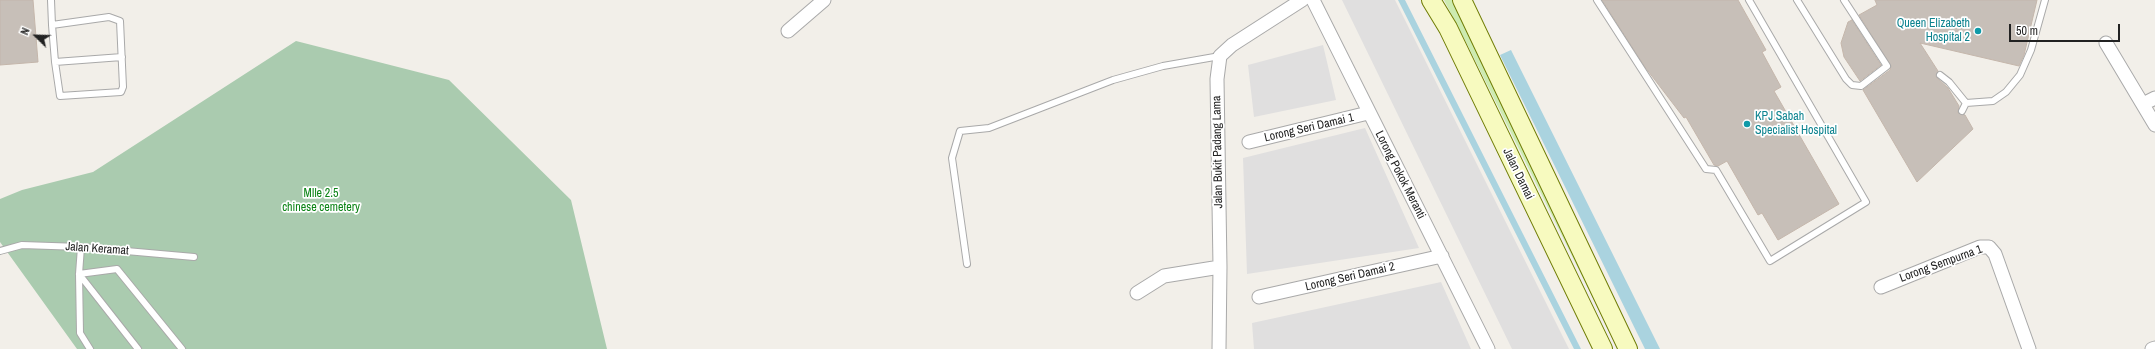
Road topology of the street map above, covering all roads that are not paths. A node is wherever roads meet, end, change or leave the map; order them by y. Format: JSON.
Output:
{"nodes":[{"id":1,"x":51,"y":0,"type":"edge"},
{"id":2,"x":824,"y":0,"type":"edge"},
{"id":3,"x":1302,"y":0,"type":"edge"},
{"id":4,"x":1313,"y":0,"type":"edge"},
{"id":5,"x":1431,"y":0,"type":"edge"},
{"id":6,"x":1462,"y":0,"type":"edge"},
{"id":7,"x":1597,"y":0,"type":"edge"},
{"id":8,"x":1749,"y":0,"type":"edge"},
{"id":9,"x":1797,"y":0,"type":"edge"},
{"id":10,"x":1844,"y":0,"type":"edge"},
{"id":11,"x":2045,"y":0,"type":"edge"},
{"id":12,"x":52,"y":25,"type":"junction"},
{"id":13,"x":788,"y":31,"type":"dead end"},
{"id":14,"x":2106,"y":43,"type":"dead end"},
{"id":15,"x":122,"y":56,"type":"junction"},
{"id":16,"x":1220,"y":56,"type":"junction"},
{"id":17,"x":55,"y":62,"type":"junction"},
{"id":18,"x":1940,"y":75,"type":"dead end"},
{"id":19,"x":2155,"y":98,"type":"edge"},
{"id":20,"x":1966,"y":103,"type":"junction"},
{"id":21,"x":2143,"y":104,"type":"junction"},
{"id":22,"x":1962,"y":111,"type":"dead end"},
{"id":23,"x":1368,"y":114,"type":"junction"},
{"id":24,"x":2155,"y":125,"type":"edge"},
{"id":25,"x":1249,"y":142,"type":"dead end"},
{"id":26,"x":82,"y":247,"type":"junction"},
{"id":27,"x":0,"y":251,"type":"edge"},
{"id":28,"x":1442,"y":256,"type":"junction"},
{"id":29,"x":194,"y":257,"type":"dead end"},
{"id":30,"x":967,"y":264,"type":"dead end"},
{"id":31,"x":1220,"y":267,"type":"junction"},
{"id":32,"x":79,"y":274,"type":"junction"},
{"id":33,"x":1881,"y":287,"type":"dead end"},
{"id":34,"x":1137,"y":293,"type":"dead end"},
{"id":35,"x":1259,"y":297,"type":"dead end"},
{"id":36,"x":90,"y":349,"type":"edge"},
{"id":37,"x":138,"y":349,"type":"edge"},
{"id":38,"x":182,"y":349,"type":"edge"},
{"id":39,"x":1220,"y":349,"type":"edge"},
{"id":40,"x":1488,"y":349,"type":"edge"},
{"id":41,"x":1603,"y":349,"type":"edge"},
{"id":42,"x":1628,"y":349,"type":"edge"},
{"id":43,"x":2028,"y":349,"type":"edge"}],
"edges":[{"from":1,"to":12,"type":"lane"},
{"from":2,"to":13,"type":"street"},
{"from":3,"to":16,"type":"street"},
{"from":4,"to":23,"type":"street","name":"Lorong Pokok Meranti"},
{"from":5,"to":41,"type":"main road","name":"Jalan Damai"},
{"from":6,"to":42,"type":"main road","name":"Jalan Damai"},
{"from":7,"to":8,"type":"lane"},
{"from":9,"to":10,"type":"lane"},
{"from":11,"to":20,"type":"lane"},
{"from":12,"to":15,"type":"lane"},
{"from":12,"to":17,"type":"lane"},
{"from":14,"to":21,"type":"street"},
{"from":15,"to":17,"type":"lane"},
{"from":15,"to":17,"type":"lane"},
{"from":16,"to":30,"type":"lane"},
{"from":16,"to":31,"type":"street","name":"Jalan Bukit Padang Lama"},
{"from":18,"to":20,"type":"lane"},
{"from":19,"to":21,"type":"street"},
{"from":20,"to":22,"type":"lane"},
{"from":21,"to":24,"type":"street"},
{"from":23,"to":25,"type":"street","name":"Lorong Seri Damai 1"},
{"from":23,"to":28,"type":"street","name":"Lorong Pokok Meranti"},
{"from":26,"to":27,"type":"lane","name":"Jalan Keramat"},
{"from":26,"to":29,"type":"lane","name":"Jalan Keramat"},
{"from":26,"to":32,"type":"lane"},
{"from":28,"to":35,"type":"street","name":"Lorong Seri Damai 2"},
{"from":28,"to":40,"type":"street","name":"Lorong Pokok Meranti"},
{"from":31,"to":34,"type":"street"},
{"from":31,"to":39,"type":"street","name":"Jalan Bukit Padang Lama"},
{"from":32,"to":36,"type":"lane"},
{"from":32,"to":37,"type":"lane"},
{"from":32,"to":38,"type":"lane"},
{"from":33,"to":43,"type":"street","name":"Lorong Sempurna 1"}]}
